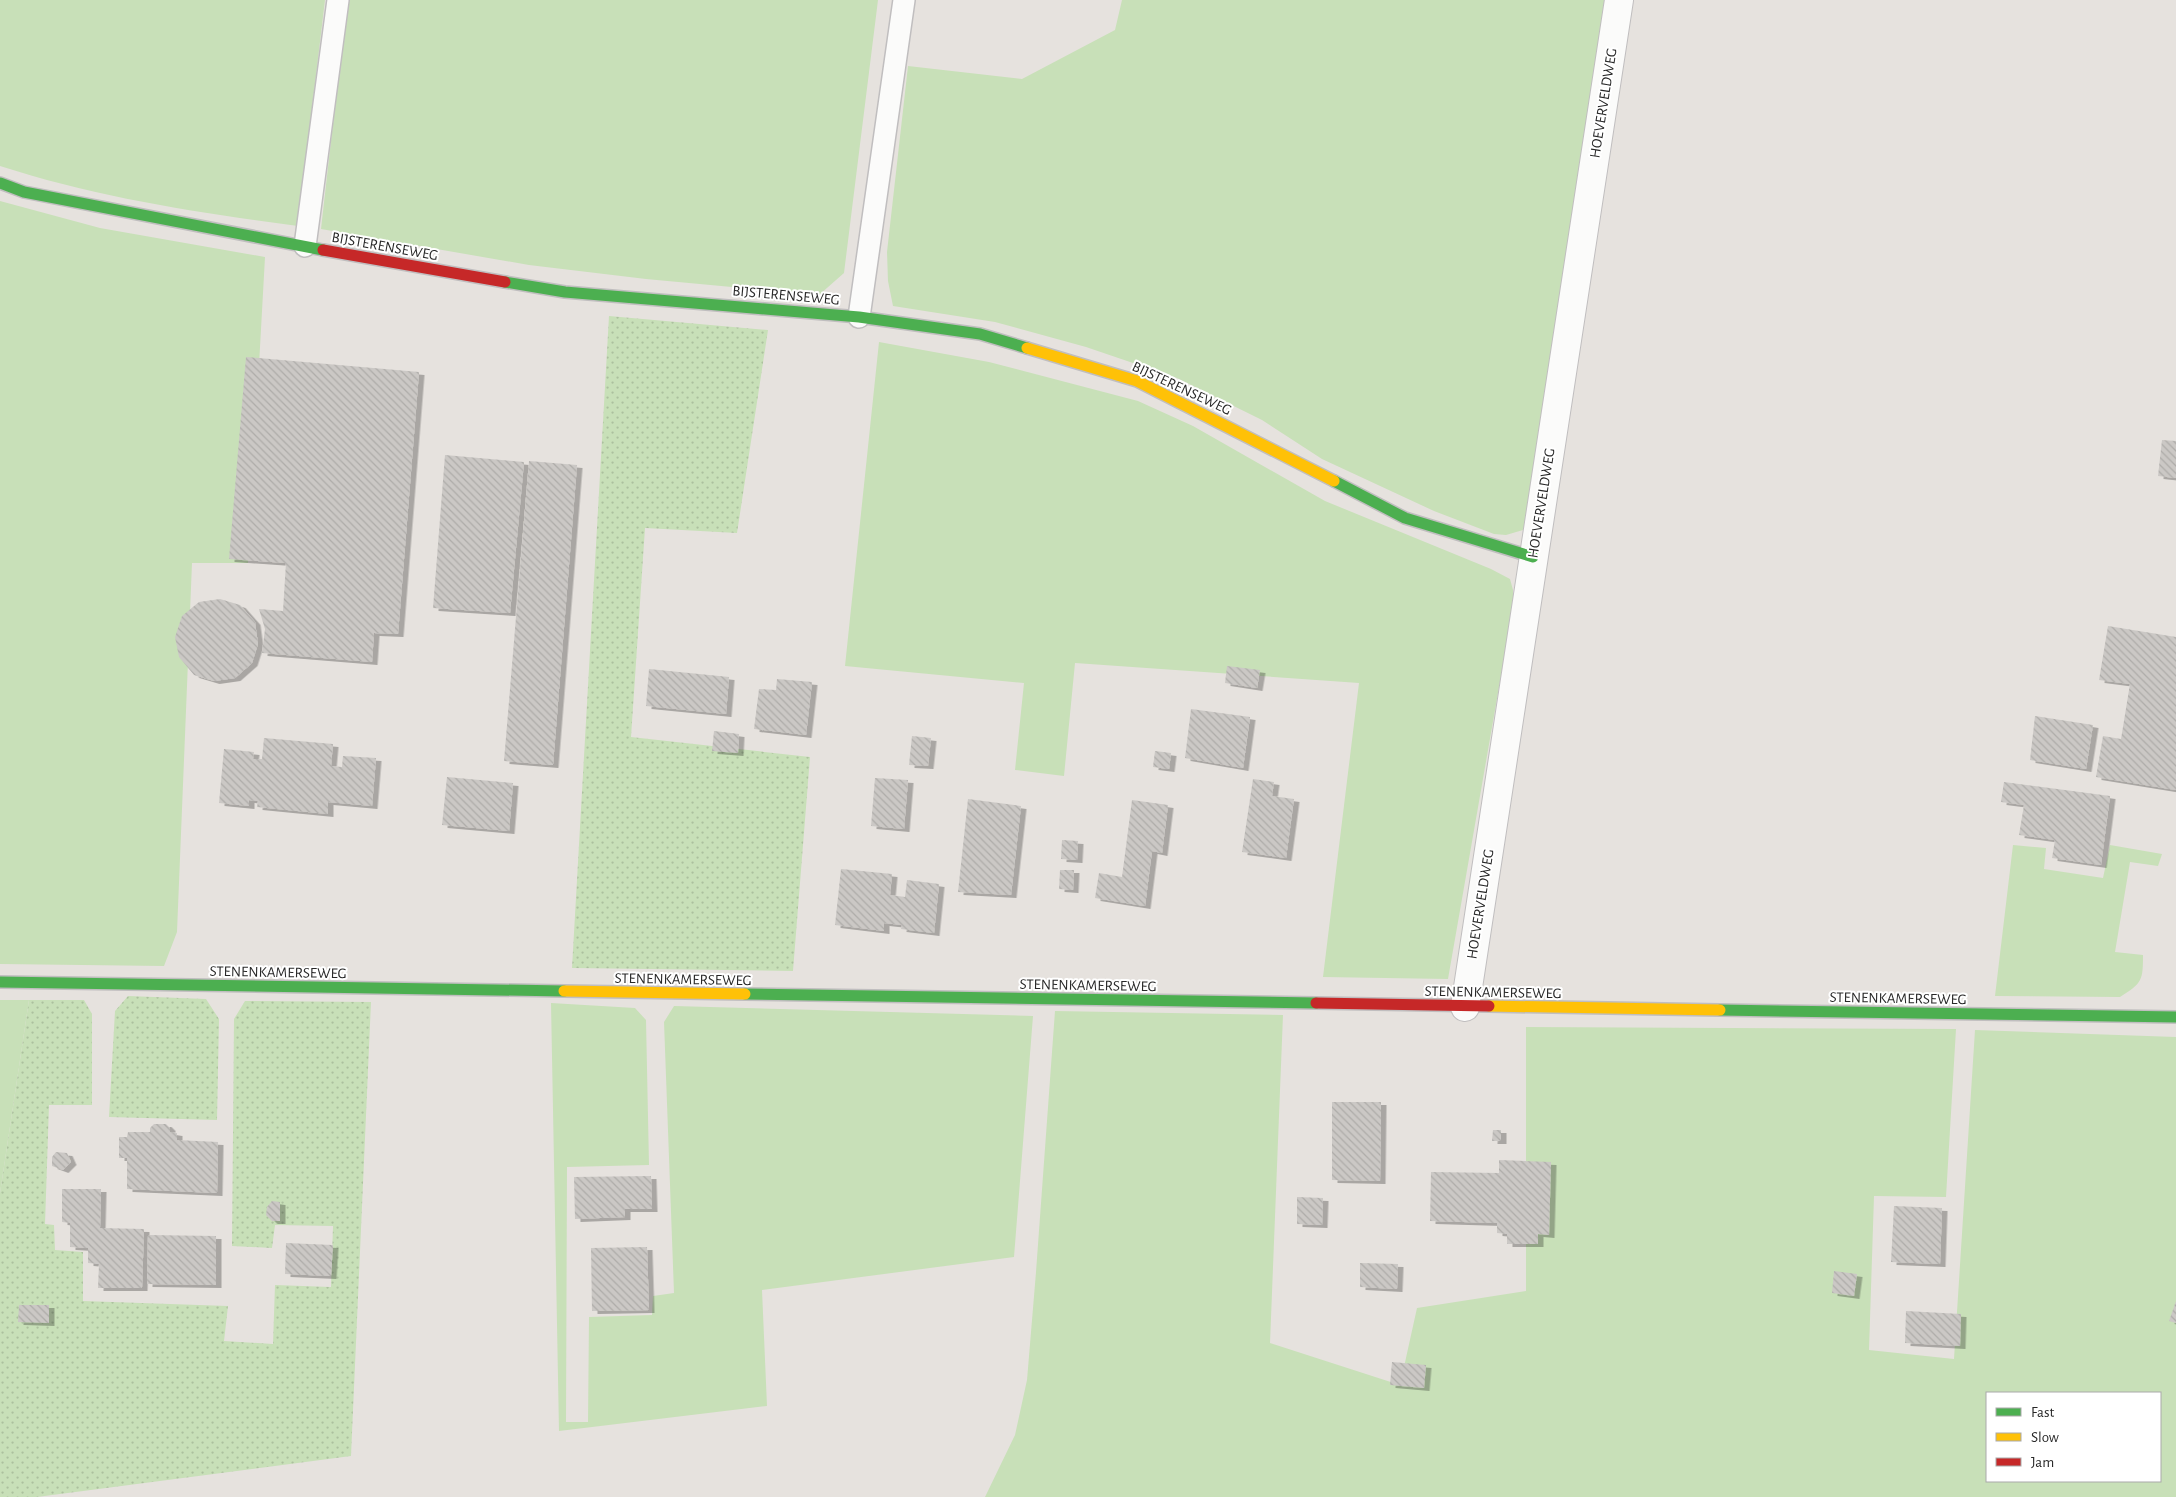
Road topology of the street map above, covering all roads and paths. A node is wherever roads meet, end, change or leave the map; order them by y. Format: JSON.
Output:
{"nodes":[{"id":1,"x":338,"y":0,"type":"edge"},
{"id":2,"x":904,"y":0,"type":"edge"},
{"id":3,"x":1618,"y":0,"type":"edge"},
{"id":4,"x":0,"y":183,"type":"edge"},
{"id":5,"x":305,"y":246,"type":"junction"},
{"id":6,"x":858,"y":316,"type":"junction"},
{"id":7,"x":1533,"y":557,"type":"junction"},
{"id":8,"x":0,"y":982,"type":"edge"},
{"id":9,"x":1465,"y":1007,"type":"junction"},
{"id":10,"x":2176,"y":1017,"type":"edge"}],
"edges":[{"from":1,"to":5,"type":"lane"},
{"from":2,"to":6,"type":"lane"},
{"from":3,"to":7,"type":"street","name":"HOEVERVELDWEG"},
{"from":4,"to":5,"type":"street","name":"BIJSTERENSEWEG"},
{"from":5,"to":6,"type":"street","name":"BIJSTERENSEWEG"},
{"from":6,"to":7,"type":"street","name":"BIJSTERENSEWEG"},
{"from":7,"to":9,"type":"street","name":"HOEVERVELDWEG"},
{"from":8,"to":9,"type":"street","name":"STENENKAMERSEWEG"},
{"from":9,"to":10,"type":"street","name":"STENENKAMERSEWEG"}]}
